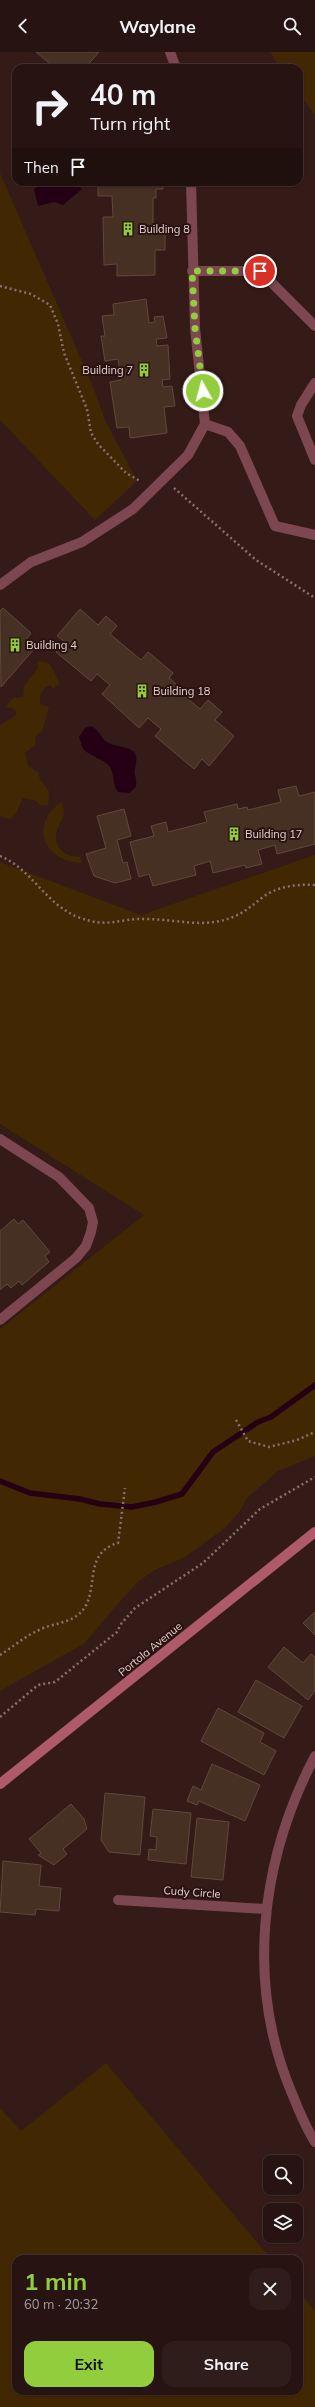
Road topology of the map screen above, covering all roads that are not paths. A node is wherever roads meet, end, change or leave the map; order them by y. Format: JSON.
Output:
{"nodes":[{"id":1,"x":170,"y":52,"type":"edge"},
{"id":2,"x":174,"y":64,"type":"edge"},
{"id":3,"x":191,"y":186,"type":"edge"},
{"id":4,"x":192,"y":271,"type":"junction"},
{"id":5,"x":315,"y":326,"type":"edge"},
{"id":6,"x":315,"y":383,"type":"edge"},
{"id":7,"x":205,"y":424,"type":"junction"},
{"id":8,"x":315,"y":460,"type":"edge"},
{"id":9,"x":315,"y":535,"type":"edge"},
{"id":10,"x":0,"y":585,"type":"edge"},
{"id":11,"x":0,"y":1139,"type":"edge"},
{"id":12,"x":0,"y":1320,"type":"edge"},
{"id":13,"x":315,"y":1532,"type":"edge"},
{"id":14,"x":315,"y":1756,"type":"edge"},
{"id":15,"x":1,"y":1782,"type":"edge"},
{"id":16,"x":118,"y":1900,"type":"dead end"},
{"id":17,"x":265,"y":1909,"type":"junction"},
{"id":18,"x":315,"y":2142,"type":"edge"}],
"edges":[{"from":1,"to":2,"type":"street"},
{"from":3,"to":4,"type":"street"},
{"from":4,"to":5,"type":"street"},
{"from":4,"to":7,"type":"street"},
{"from":6,"to":8,"type":"street"},
{"from":7,"to":9,"type":"street"},
{"from":7,"to":10,"type":"street"},
{"from":11,"to":12,"type":"street"},
{"from":13,"to":15,"type":"main road","name":"Portola Avenue"},
{"from":14,"to":17,"type":"street"},
{"from":16,"to":17,"type":"street","name":"Cudy Circle"},
{"from":17,"to":18,"type":"street"}]}
